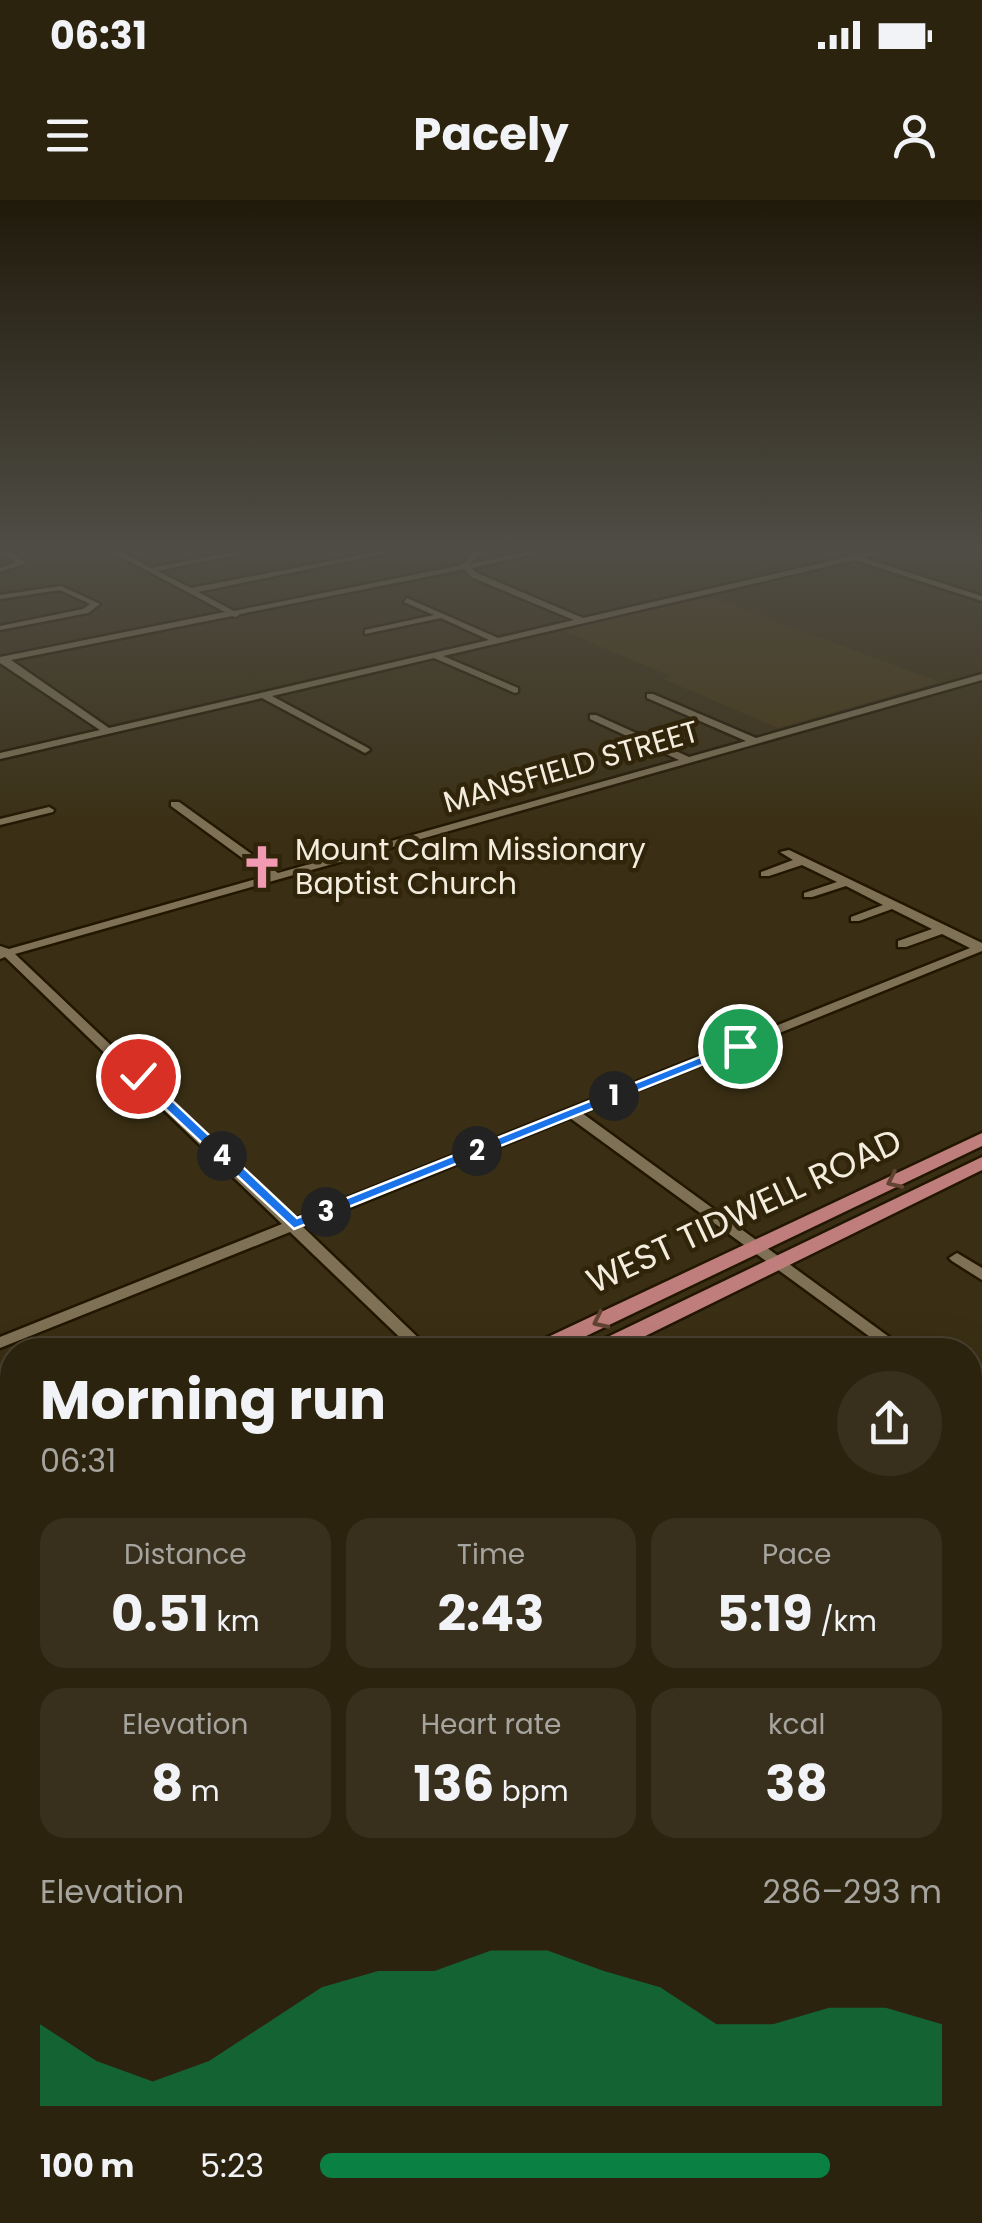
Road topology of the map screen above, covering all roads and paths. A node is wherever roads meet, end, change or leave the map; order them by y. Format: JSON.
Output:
{"nodes":[{"id":1,"x":71,"y":646,"type":"edge"},
{"id":2,"x":474,"y":646,"type":"edge"},
{"id":3,"x":435,"y":655,"type":"junction"},
{"id":4,"x":2,"y":660,"type":"edge"},
{"id":5,"x":982,"y":677,"type":"edge"},
{"id":6,"x":515,"y":690,"type":"dead end"},
{"id":7,"x":262,"y":694,"type":"junction"},
{"id":8,"x":650,"y":696,"type":"dead end"},
{"id":9,"x":594,"y":717,"type":"dead end"},
{"id":10,"x":108,"y":731,"type":"junction"},
{"id":11,"x":755,"y":741,"type":"junction"},
{"id":12,"x":364,"y":750,"type":"dead end"},
{"id":13,"x":0,"y":756,"type":"edge"},
{"id":14,"x":688,"y":760,"type":"junction"},
{"id":15,"x":175,"y":804,"type":"dead end"},
{"id":16,"x":49,"y":810,"type":"dead end"},
{"id":17,"x":0,"y":822,"type":"edge"},
{"id":18,"x":784,"y":852,"type":"dead end"},
{"id":19,"x":802,"y":861,"type":"junction"},
{"id":20,"x":765,"y":874,"type":"dead end"},
{"id":21,"x":276,"y":877,"type":"junction"},
{"id":22,"x":846,"y":883,"type":"junction"},
{"id":23,"x":808,"y":896,"type":"dead end"},
{"id":24,"x":892,"y":906,"type":"junction"},
{"id":25,"x":855,"y":919,"type":"dead end"},
{"id":26,"x":941,"y":930,"type":"junction"},
{"id":27,"x":902,"y":944,"type":"dead end"},
{"id":28,"x":981,"y":948,"type":"edge"},
{"id":29,"x":2,"y":952,"type":"edge"},
{"id":30,"x":572,"y":1113,"type":"junction"},
{"id":31,"x":977,"y":1152,"type":"edge"},
{"id":32,"x":294,"y":1224,"type":"junction"},
{"id":33,"x":755,"y":1247,"type":"junction"},
{"id":34,"x":957,"y":1258,"type":"dead end"},
{"id":35,"x":776,"y":1262,"type":"junction"},
{"id":36,"x":982,"y":1274,"type":"edge"},
{"id":37,"x":12,"y":1338,"type":"edge"},
{"id":38,"x":411,"y":1338,"type":"edge"},
{"id":39,"x":564,"y":1338,"type":"edge"},
{"id":40,"x":623,"y":1338,"type":"edge"},
{"id":41,"x":882,"y":1338,"type":"edge"}],
"edges":[{"from":1,"to":4,"type":"street"},
{"from":2,"to":3,"type":"street"},
{"from":3,"to":6,"type":"street"},
{"from":3,"to":7,"type":"street"},
{"from":4,"to":10,"type":"street"},
{"from":5,"to":11,"type":"street","name":"MANSFIELD STREET"},
{"from":7,"to":10,"type":"street"},
{"from":7,"to":12,"type":"street"},
{"from":8,"to":11,"type":"street"},
{"from":9,"to":14,"type":"street"},
{"from":10,"to":13,"type":"street"},
{"from":11,"to":14,"type":"street","name":"MANSFIELD STREET"},
{"from":14,"to":21,"type":"street","name":"MANSFIELD STREET"},
{"from":15,"to":21,"type":"street"},
{"from":16,"to":17,"type":"street"},
{"from":18,"to":19,"type":"street"},
{"from":19,"to":20,"type":"street"},
{"from":19,"to":22,"type":"street"},
{"from":21,"to":29,"type":"street","name":"MANSFIELD STREET"},
{"from":22,"to":23,"type":"street"},
{"from":22,"to":24,"type":"street"},
{"from":24,"to":25,"type":"street"},
{"from":24,"to":26,"type":"street"},
{"from":26,"to":27,"type":"street"},
{"from":26,"to":28,"type":"street"},
{"from":28,"to":30,"type":"street"},
{"from":29,"to":32,"type":"street"},
{"from":30,"to":32,"type":"street"},
{"from":30,"to":33,"type":"street"},
{"from":31,"to":33,"type":"main road","name":"WEST TIDWELL ROAD","one_way":true},
{"from":31,"to":35,"type":"main road","name":"WEST TIDWELL ROAD"},
{"from":32,"to":37,"type":"street"},
{"from":32,"to":38,"type":"street"},
{"from":33,"to":35,"type":"street"},
{"from":33,"to":39,"type":"main road","name":"WEST TIDWELL ROAD","one_way":true},
{"from":34,"to":36,"type":"street"},
{"from":35,"to":40,"type":"main road","name":"WEST TIDWELL ROAD"},
{"from":35,"to":41,"type":"street"}]}
